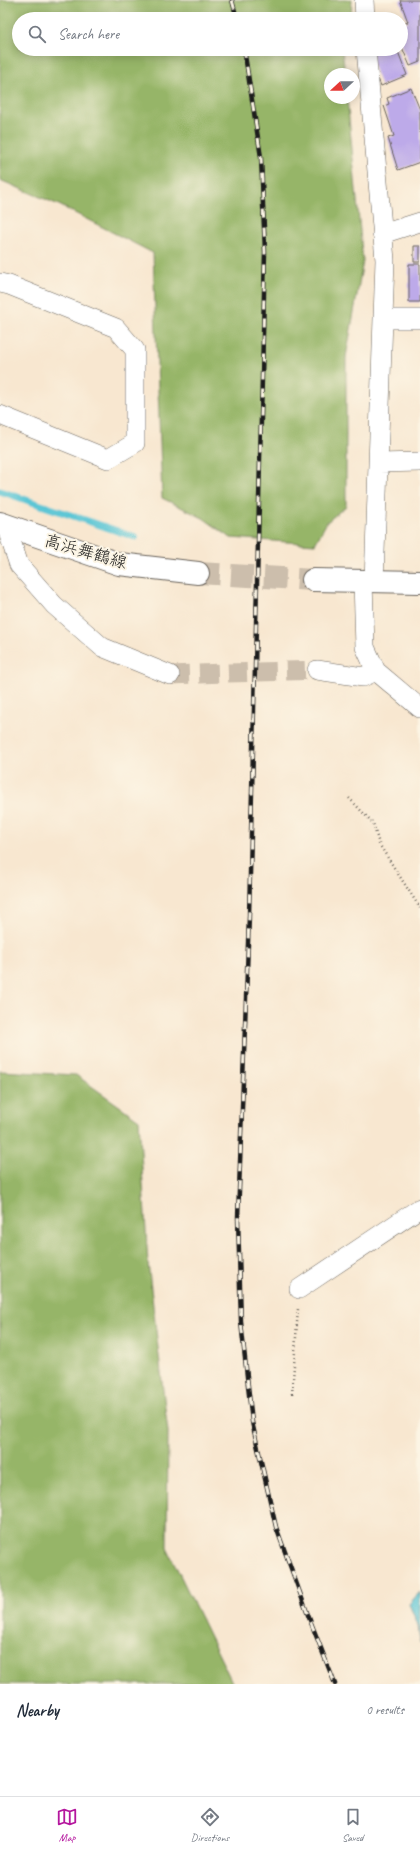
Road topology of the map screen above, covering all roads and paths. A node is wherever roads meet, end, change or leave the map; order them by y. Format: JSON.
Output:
{"nodes":[{"id":1,"x":364,"y":0,"type":"edge"},
{"id":2,"x":365,"y":12,"type":"edge"},
{"id":3,"x":367,"y":56,"type":"edge"},
{"id":4,"x":420,"y":222,"type":"edge"},
{"id":5,"x":382,"y":234,"type":"junction"},
{"id":6,"x":0,"y":283,"type":"edge"},
{"id":7,"x":420,"y":319,"type":"edge"},
{"id":8,"x":383,"y":320,"type":"junction"},
{"id":9,"x":0,"y":415,"type":"edge"},
{"id":10,"x":420,"y":462,"type":"edge"},
{"id":11,"x":379,"y":463,"type":"junction"},
{"id":12,"x":3,"y":525,"type":"edge"},
{"id":13,"x":198,"y":573,"type":"tunnel mouth"},
{"id":14,"x":312,"y":580,"type":"tunnel mouth"},
{"id":15,"x":369,"y":581,"type":"junction"},
{"id":16,"x":420,"y":582,"type":"edge"},
{"id":17,"x":317,"y":670,"type":"tunnel mouth"},
{"id":18,"x":376,"y":671,"type":"junction"},
{"id":19,"x":170,"y":674,"type":"tunnel mouth"},
{"id":20,"x":420,"y":708,"type":"edge"},
{"id":21,"x":349,"y":798,"type":"dead end"},
{"id":22,"x":420,"y":908,"type":"edge"},
{"id":23,"x":420,"y":1208,"type":"edge"},
{"id":24,"x":299,"y":1289,"type":"joint"},
{"id":25,"x":292,"y":1394,"type":"dead end"}],
"edges":[{"from":1,"to":2,"type":"street"},
{"from":3,"to":5,"type":"street"},
{"from":4,"to":5,"type":"street"},
{"from":5,"to":8,"type":"street"},
{"from":6,"to":9,"type":"street"},
{"from":7,"to":8,"type":"street"},
{"from":8,"to":11,"type":"street"},
{"from":10,"to":11,"type":"street"},
{"from":11,"to":15,"type":"street"},
{"from":12,"to":13,"type":"main road","name":"高浜舞鶴線"},
{"from":12,"to":19,"type":"street"},
{"from":14,"to":15,"type":"main road"},
{"from":15,"to":16,"type":"main road"},
{"from":15,"to":18,"type":"street"},
{"from":17,"to":18,"type":"street"},
{"from":18,"to":20,"type":"street"},
{"from":21,"to":22,"type":"path"},
{"from":23,"to":24,"type":"street"},
{"from":24,"to":25,"type":"path"}]}
